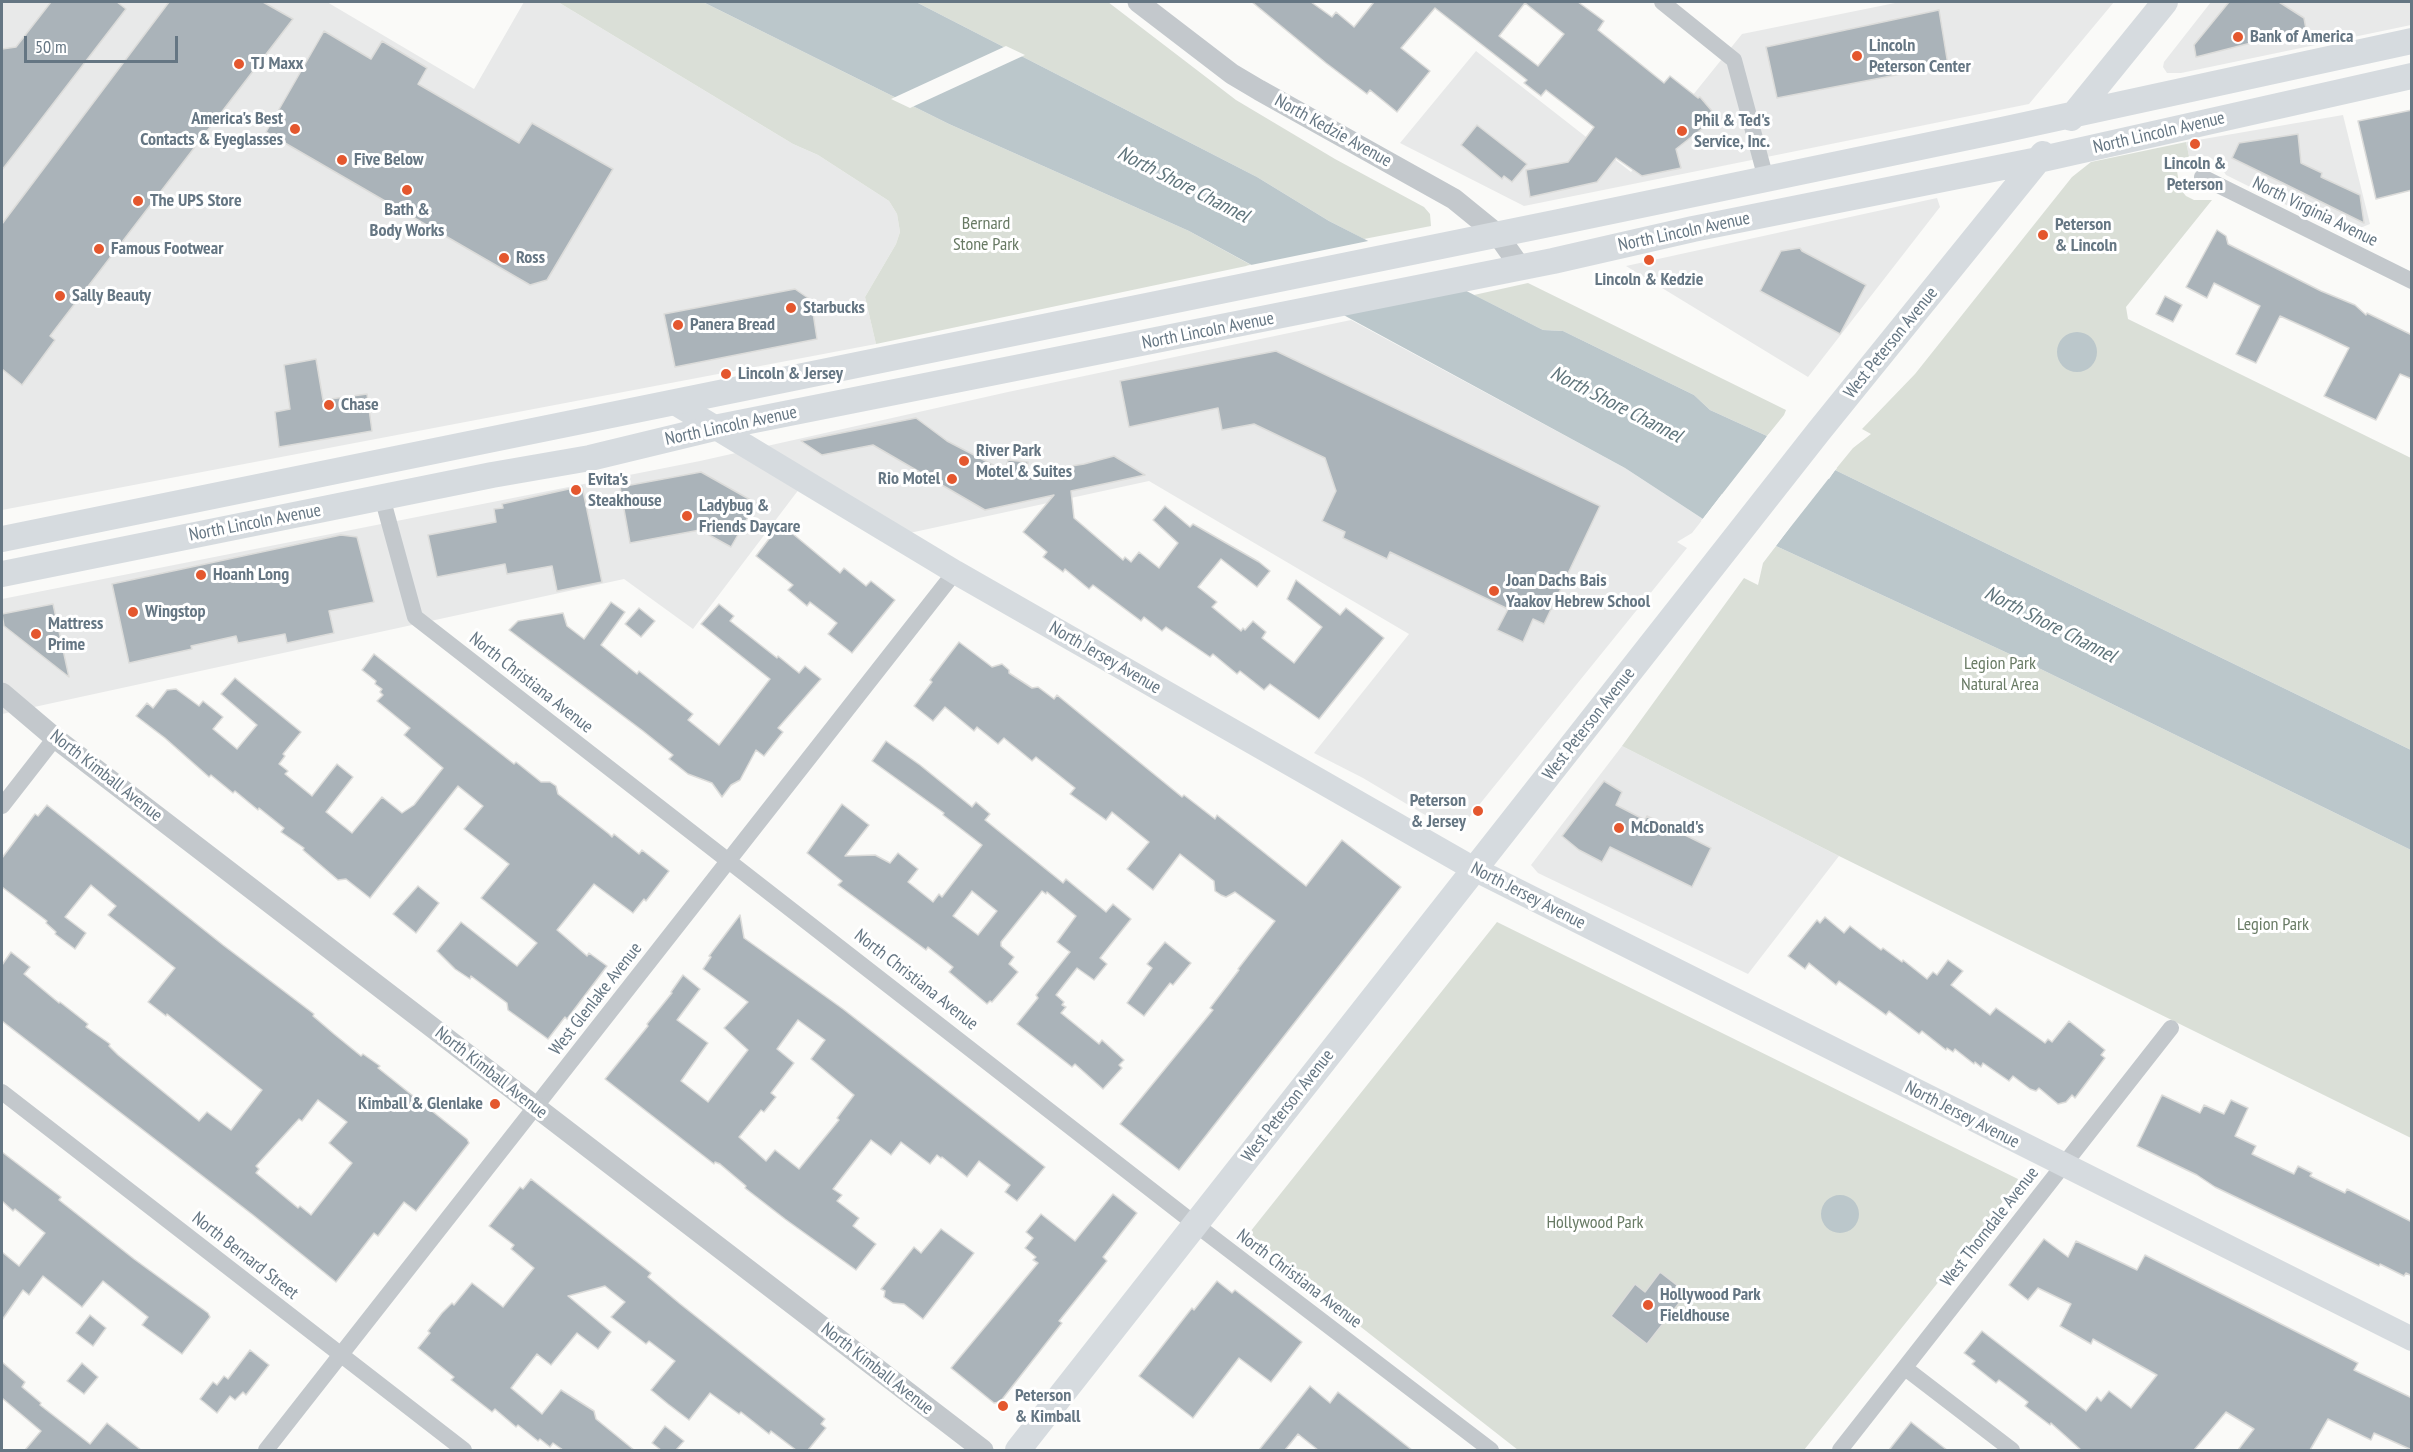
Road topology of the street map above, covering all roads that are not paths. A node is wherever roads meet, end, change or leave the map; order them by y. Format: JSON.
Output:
{"nodes":[{"id":1,"x":1137,"y":2,"type":"edge"},
{"id":2,"x":1662,"y":2,"type":"edge"},
{"id":3,"x":2164,"y":2,"type":"edge"},
{"id":4,"x":2412,"y":40,"type":"edge"},
{"id":5,"x":2412,"y":76,"type":"edge"},
{"id":6,"x":2076,"y":113,"type":"junction"},
{"id":7,"x":2038,"y":160,"type":"junction"},
{"id":8,"x":2202,"y":177,"type":"dead end"},
{"id":9,"x":1766,"y":179,"type":"junction"},
{"id":10,"x":1497,"y":234,"type":"junction"},
{"id":11,"x":1521,"y":268,"type":"junction"},
{"id":12,"x":2412,"y":281,"type":"edge"},
{"id":13,"x":673,"y":402,"type":"junction"},
{"id":14,"x":714,"y":428,"type":"junction"},
{"id":15,"x":382,"y":497,"type":"junction"},
{"id":16,"x":2,"y":539,"type":"edge"},
{"id":17,"x":956,"y":572,"type":"junction"},
{"id":18,"x":2,"y":574,"type":"edge"},
{"id":19,"x":2,"y":693,"type":"edge"},
{"id":20,"x":55,"y":738,"type":"junction"},
{"id":21,"x":2,"y":806,"type":"edge"},
{"id":22,"x":729,"y":860,"type":"junction"},
{"id":23,"x":1474,"y":869,"type":"junction"},
{"id":24,"x":2171,"y":1028,"type":"dead end"},
{"id":25,"x":2,"y":1092,"type":"edge"},
{"id":26,"x":536,"y":1107,"type":"junction"},
{"id":27,"x":2064,"y":1166,"type":"junction"},
{"id":28,"x":1195,"y":1224,"type":"junction"},
{"id":29,"x":2412,"y":1339,"type":"edge"},
{"id":30,"x":341,"y":1355,"type":"junction"},
{"id":31,"x":1905,"y":1368,"type":"junction"},
{"id":32,"x":266,"y":1450,"type":"edge"},
{"id":33,"x":464,"y":1450,"type":"edge"},
{"id":34,"x":983,"y":1450,"type":"edge"},
{"id":35,"x":1018,"y":1450,"type":"edge"},
{"id":36,"x":1491,"y":1450,"type":"edge"},
{"id":37,"x":1840,"y":1450,"type":"edge"},
{"id":38,"x":2012,"y":1450,"type":"edge"}],
"edges":[{"from":1,"to":10,"type":"street","name":"North Kedzie Avenue"},
{"from":2,"to":9,"type":"street"},
{"from":3,"to":6,"type":"main road","name":"West Peterson Avenue"},
{"from":4,"to":6,"type":"main road","name":"North Lincoln Avenue"},
{"from":5,"to":7,"type":"main road","name":"North Lincoln Avenue"},
{"from":6,"to":7,"type":"main road","name":"West Peterson Avenue"},
{"from":6,"to":9,"type":"main road","name":"North Lincoln Avenue"},
{"from":7,"to":11,"type":"main road","name":"North Lincoln Avenue"},
{"from":7,"to":23,"type":"main road","name":"West Peterson Avenue"},
{"from":8,"to":12,"type":"street","name":"North Virginia Avenue"},
{"from":9,"to":10,"type":"main road","name":"North Lincoln Avenue"},
{"from":10,"to":11,"type":"street","name":"North Kedzie Avenue"},
{"from":10,"to":13,"type":"main road","name":"North Lincoln Avenue"},
{"from":11,"to":14,"type":"main road","name":"North Lincoln Avenue"},
{"from":13,"to":14,"type":"main road","name":"North Jersey Avenue"},
{"from":13,"to":16,"type":"main road","name":"North Lincoln Avenue"},
{"from":14,"to":15,"type":"main road","name":"North Lincoln Avenue"},
{"from":14,"to":17,"type":"main road","name":"North Jersey Avenue"},
{"from":15,"to":18,"type":"main road","name":"North Lincoln Avenue"},
{"from":15,"to":22,"type":"street","name":"North Christiana Avenue"},
{"from":17,"to":22,"type":"street","name":"West Glenlake Avenue"},
{"from":17,"to":23,"type":"main road","name":"North Jersey Avenue"},
{"from":19,"to":20,"type":"street","name":"North Kimball Avenue"},
{"from":20,"to":21,"type":"street"},
{"from":20,"to":26,"type":"street","name":"North Kimball Avenue"},
{"from":22,"to":26,"type":"street","name":"West Glenlake Avenue"},
{"from":22,"to":28,"type":"street","name":"North Christiana Avenue"},
{"from":23,"to":27,"type":"main road","name":"North Jersey Avenue"},
{"from":23,"to":28,"type":"main road","name":"West Peterson Avenue"},
{"from":24,"to":27,"type":"street","name":"West Thorndale Avenue"},
{"from":25,"to":30,"type":"street","name":"North Bernard Street"},
{"from":26,"to":30,"type":"street","name":"West Glenlake Avenue"},
{"from":26,"to":34,"type":"street","name":"North Kimball Avenue"},
{"from":27,"to":29,"type":"main road","name":"North Jersey Avenue"},
{"from":27,"to":31,"type":"street","name":"West Thorndale Avenue"},
{"from":28,"to":35,"type":"main road","name":"West Peterson Avenue"},
{"from":28,"to":36,"type":"street","name":"North Christiana Avenue"},
{"from":30,"to":32,"type":"street","name":"West Glenlake Avenue"},
{"from":30,"to":33,"type":"street","name":"North Bernard Street"},
{"from":31,"to":37,"type":"street","name":"West Thorndale Avenue"},
{"from":31,"to":38,"type":"street"}]}
